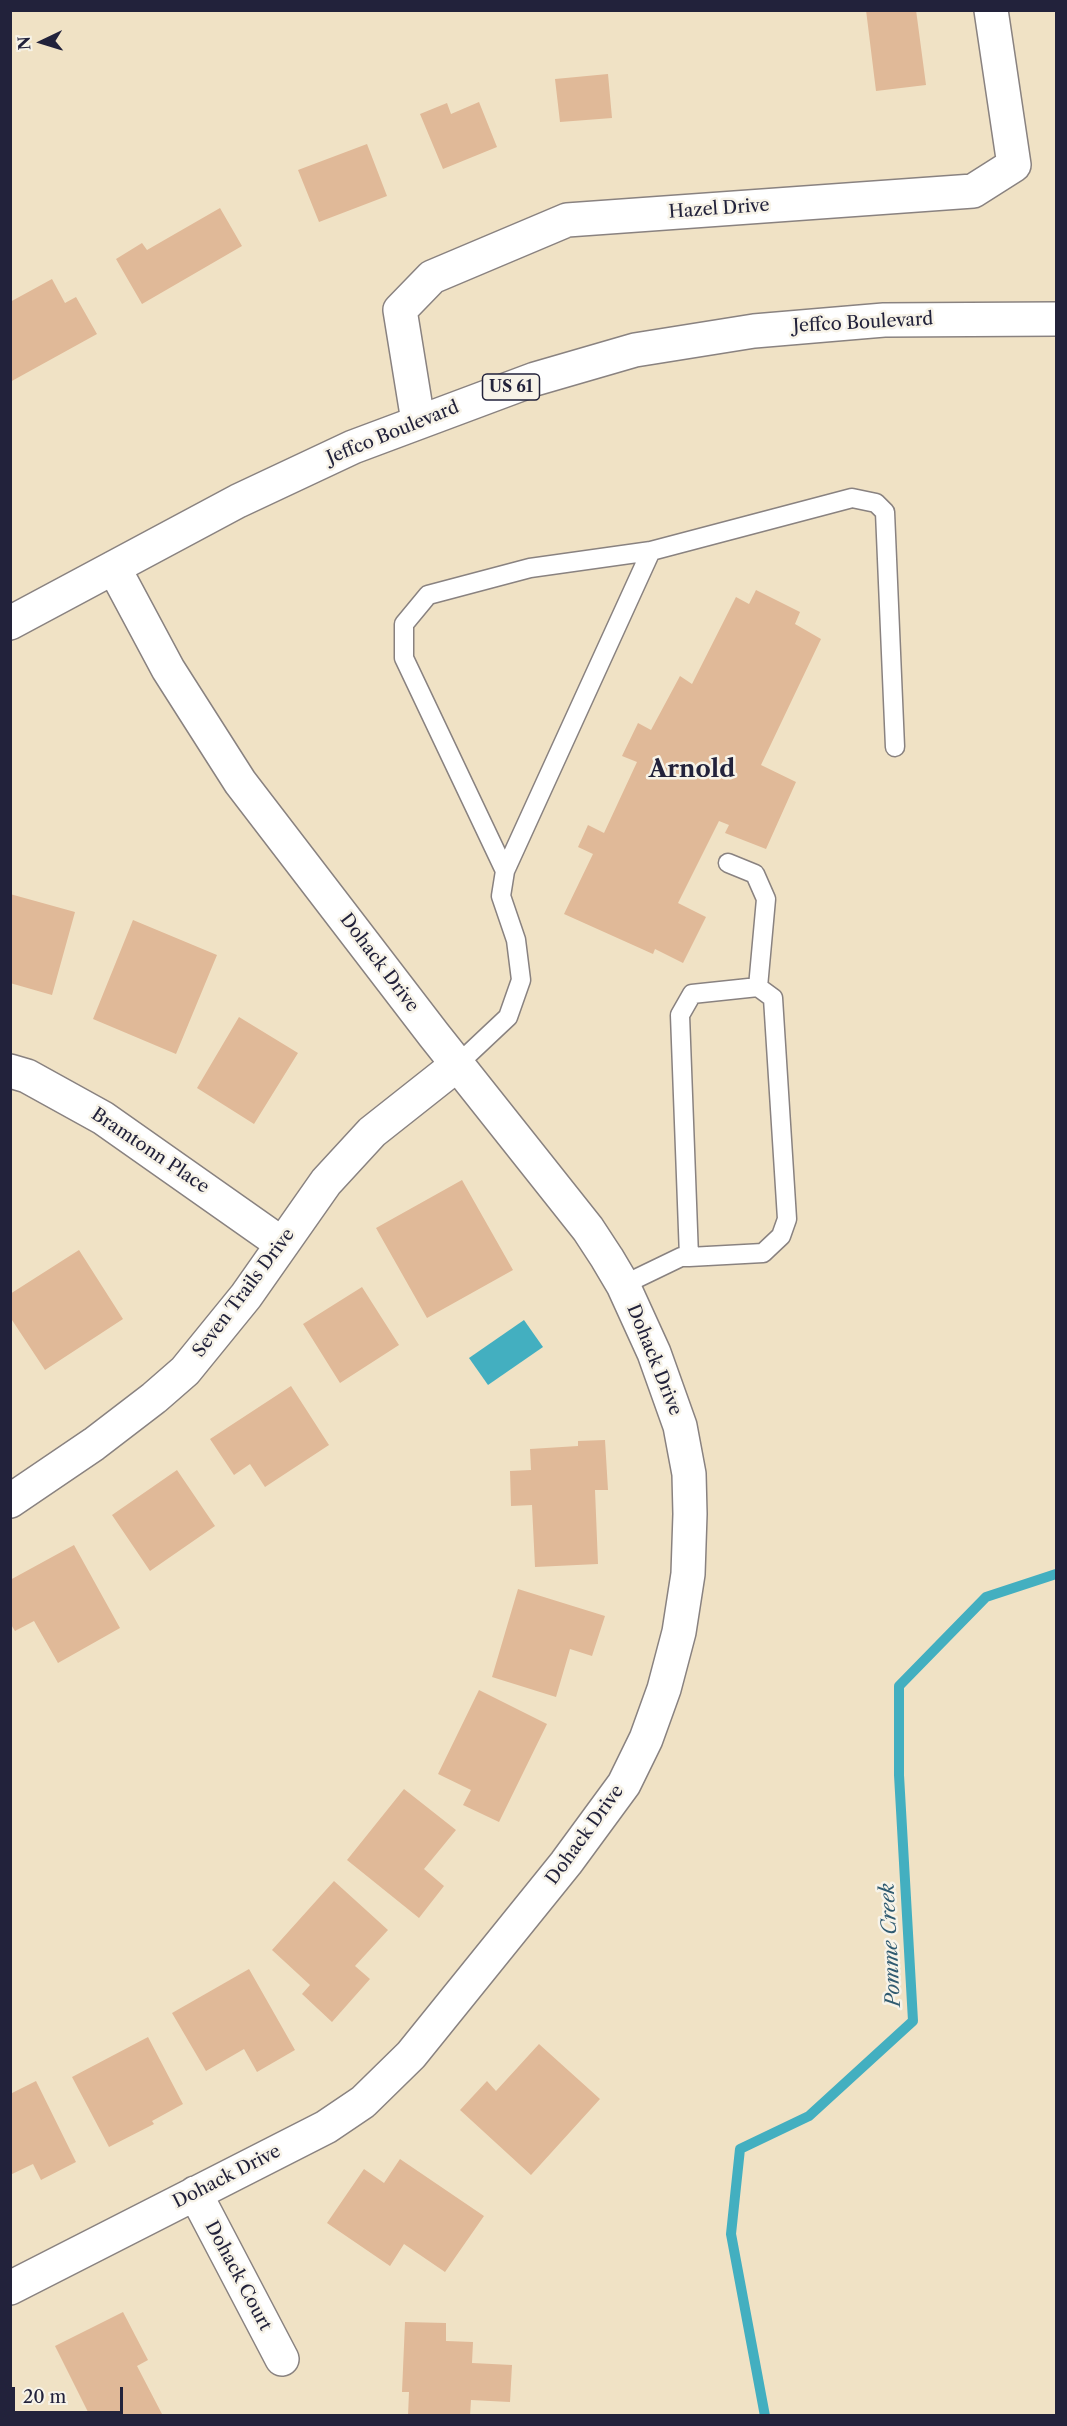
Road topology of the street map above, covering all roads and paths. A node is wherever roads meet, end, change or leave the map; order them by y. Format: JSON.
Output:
{"nodes":[{"id":1,"x":991,"y":10,"type":"edge"},
{"id":2,"x":1056,"y":319,"type":"edge"},
{"id":3,"x":418,"y":421,"type":"junction"},
{"id":4,"x":651,"y":551,"type":"junction"},
{"id":5,"x":114,"y":568,"type":"junction"},
{"id":6,"x":10,"y":623,"type":"edge"},
{"id":7,"x":895,"y":747,"type":"dead end"},
{"id":8,"x":728,"y":863,"type":"dead end"},
{"id":9,"x":505,"y":872,"type":"junction"},
{"id":10,"x":758,"y":987,"type":"junction"},
{"id":11,"x":458,"y":1064,"type":"junction"},
{"id":12,"x":10,"y":1071,"type":"edge"},
{"id":13,"x":282,"y":1244,"type":"junction"},
{"id":14,"x":689,"y":1257,"type":"junction"},
{"id":15,"x":623,"y":1285,"type":"junction"},
{"id":16,"x":10,"y":1501,"type":"edge"},
{"id":17,"x":195,"y":2193,"type":"junction"},
{"id":18,"x":10,"y":2288,"type":"edge"},
{"id":19,"x":282,"y":2359,"type":"dead end"}],
"edges":[{"from":1,"to":3,"type":"street","name":"Hazel Drive"},
{"from":2,"to":3,"type":"street","name":"Jeffco Boulevard","number":"US 61"},
{"from":3,"to":5,"type":"street","name":"Jeffco Boulevard","number":"US 61"},
{"from":4,"to":7,"type":"lane"},
{"from":4,"to":9,"type":"lane"},
{"from":4,"to":9,"type":"lane"},
{"from":5,"to":6,"type":"street","name":"Jeffco Boulevard","number":"US 61"},
{"from":5,"to":11,"type":"street","name":"Dohack Drive"},
{"from":8,"to":10,"type":"lane"},
{"from":9,"to":11,"type":"lane"},
{"from":10,"to":14,"type":"lane"},
{"from":10,"to":14,"type":"lane"},
{"from":11,"to":13,"type":"street","name":"Seven Trails Drive"},
{"from":11,"to":15,"type":"street","name":"Dohack Drive"},
{"from":12,"to":13,"type":"street","name":"Bramtonn Place"},
{"from":13,"to":16,"type":"street","name":"Seven Trails Drive"},
{"from":14,"to":15,"type":"lane"},
{"from":15,"to":17,"type":"street","name":"Dohack Drive"},
{"from":17,"to":18,"type":"street","name":"Dohack Drive"},
{"from":17,"to":19,"type":"street","name":"Dohack Court"}]}
